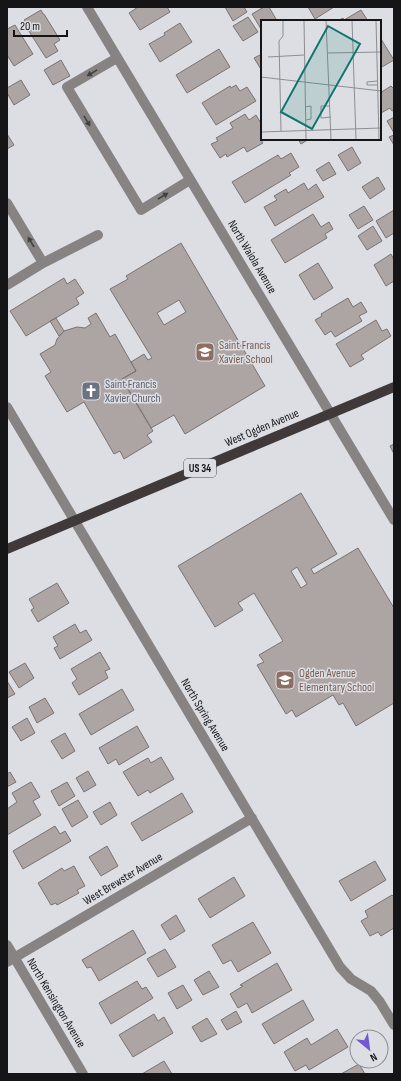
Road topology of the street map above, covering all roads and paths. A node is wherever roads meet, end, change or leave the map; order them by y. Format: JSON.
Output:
{"nodes":[{"id":1,"x":87,"y":7,"type":"edge"},
{"id":2,"x":117,"y":58,"type":"junction"},
{"id":3,"x":190,"y":180,"type":"junction"},
{"id":4,"x":7,"y":203,"type":"edge"},
{"id":5,"x":98,"y":235,"type":"dead end"},
{"id":6,"x":43,"y":263,"type":"junction"},
{"id":7,"x":7,"y":285,"type":"edge"},
{"id":8,"x":394,"y":387,"type":"edge"},
{"id":9,"x":7,"y":407,"type":"edge"},
{"id":10,"x":330,"y":414,"type":"junction"},
{"id":11,"x":74,"y":520,"type":"junction"},
{"id":12,"x":394,"y":520,"type":"edge"},
{"id":13,"x":7,"y":549,"type":"edge"},
{"id":14,"x":252,"y":818,"type":"junction"},
{"id":15,"x":7,"y":945,"type":"edge"},
{"id":16,"x":11,"y":960,"type":"edge"},
{"id":17,"x":394,"y":1025,"type":"edge"},
{"id":18,"x":83,"y":1074,"type":"edge"}],
"edges":[{"from":1,"to":2,"type":"street","name":"North Waiola Avenue"},
{"from":2,"to":3,"type":"street","name":"North Waiola Avenue"},
{"from":2,"to":3,"type":"street","one_way":true},
{"from":3,"to":10,"type":"street","name":"North Waiola Avenue"},
{"from":6,"to":4,"type":"street","one_way":true},
{"from":5,"to":6,"type":"street"},
{"from":6,"to":7,"type":"street"},
{"from":8,"to":10,"type":"main road","name":"West Ogden Avenue","number":"US 34"},
{"from":9,"to":11,"type":"street","name":"North Spring Avenue"},
{"from":10,"to":11,"type":"main road","name":"West Ogden Avenue","number":"US 34"},
{"from":10,"to":12,"type":"street","name":"North Waiola Avenue"},
{"from":11,"to":13,"type":"main road","name":"West Ogden Avenue","number":"US 34"},
{"from":11,"to":14,"type":"street","name":"North Spring Avenue"},
{"from":14,"to":16,"type":"street","name":"West Brewster Avenue"},
{"from":14,"to":17,"type":"street","name":"North Spring Avenue"},
{"from":15,"to":16,"type":"street","name":"North Kensington Avenue"},
{"from":16,"to":18,"type":"street","name":"North Kensington Avenue"}]}
